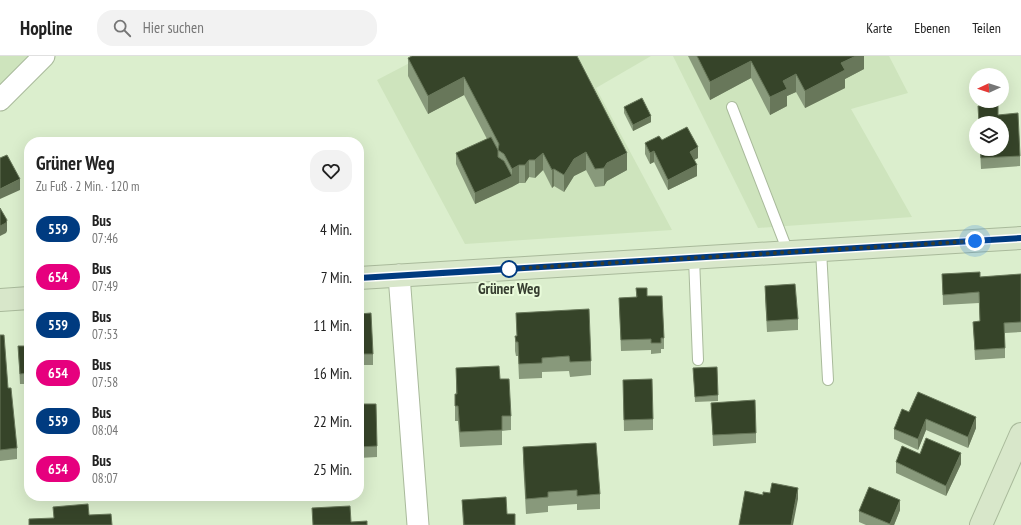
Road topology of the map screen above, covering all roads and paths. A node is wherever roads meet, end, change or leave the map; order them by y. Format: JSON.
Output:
{"nodes":[{"id":1,"x":44,"y":56,"type":"edge"},
{"id":2,"x":0,"y":100,"type":"edge"},
{"id":3,"x":732,"y":107,"type":"dead end"},
{"id":4,"x":1021,"y":238,"type":"edge"},
{"id":5,"x":821,"y":250,"type":"junction"},
{"id":6,"x":788,"y":252,"type":"junction"},
{"id":7,"x":694,"y":258,"type":"junction"},
{"id":8,"x":399,"y":275,"type":"junction"},
{"id":9,"x":364,"y":278,"type":"edge"},
{"id":10,"x":24,"y":298,"type":"edge"},
{"id":11,"x":0,"y":300,"type":"edge"},
{"id":12,"x":698,"y":360,"type":"dead end"},
{"id":13,"x":828,"y":380,"type":"dead end"},
{"id":14,"x":1021,"y":434,"type":"edge"},
{"id":15,"x":418,"y":525,"type":"edge"},
{"id":16,"x":981,"y":525,"type":"edge"}],
"edges":[{"from":1,"to":2,"type":"street"},
{"from":3,"to":6,"type":"lane"},
{"from":4,"to":5,"type":"street"},
{"from":5,"to":6,"type":"street"},
{"from":5,"to":13,"type":"lane"},
{"from":6,"to":7,"type":"street"},
{"from":7,"to":8,"type":"street"},
{"from":7,"to":12,"type":"lane"},
{"from":8,"to":9,"type":"street"},
{"from":8,"to":15,"type":"street"},
{"from":10,"to":11,"type":"street"},
{"from":14,"to":16,"type":"street"}]}
